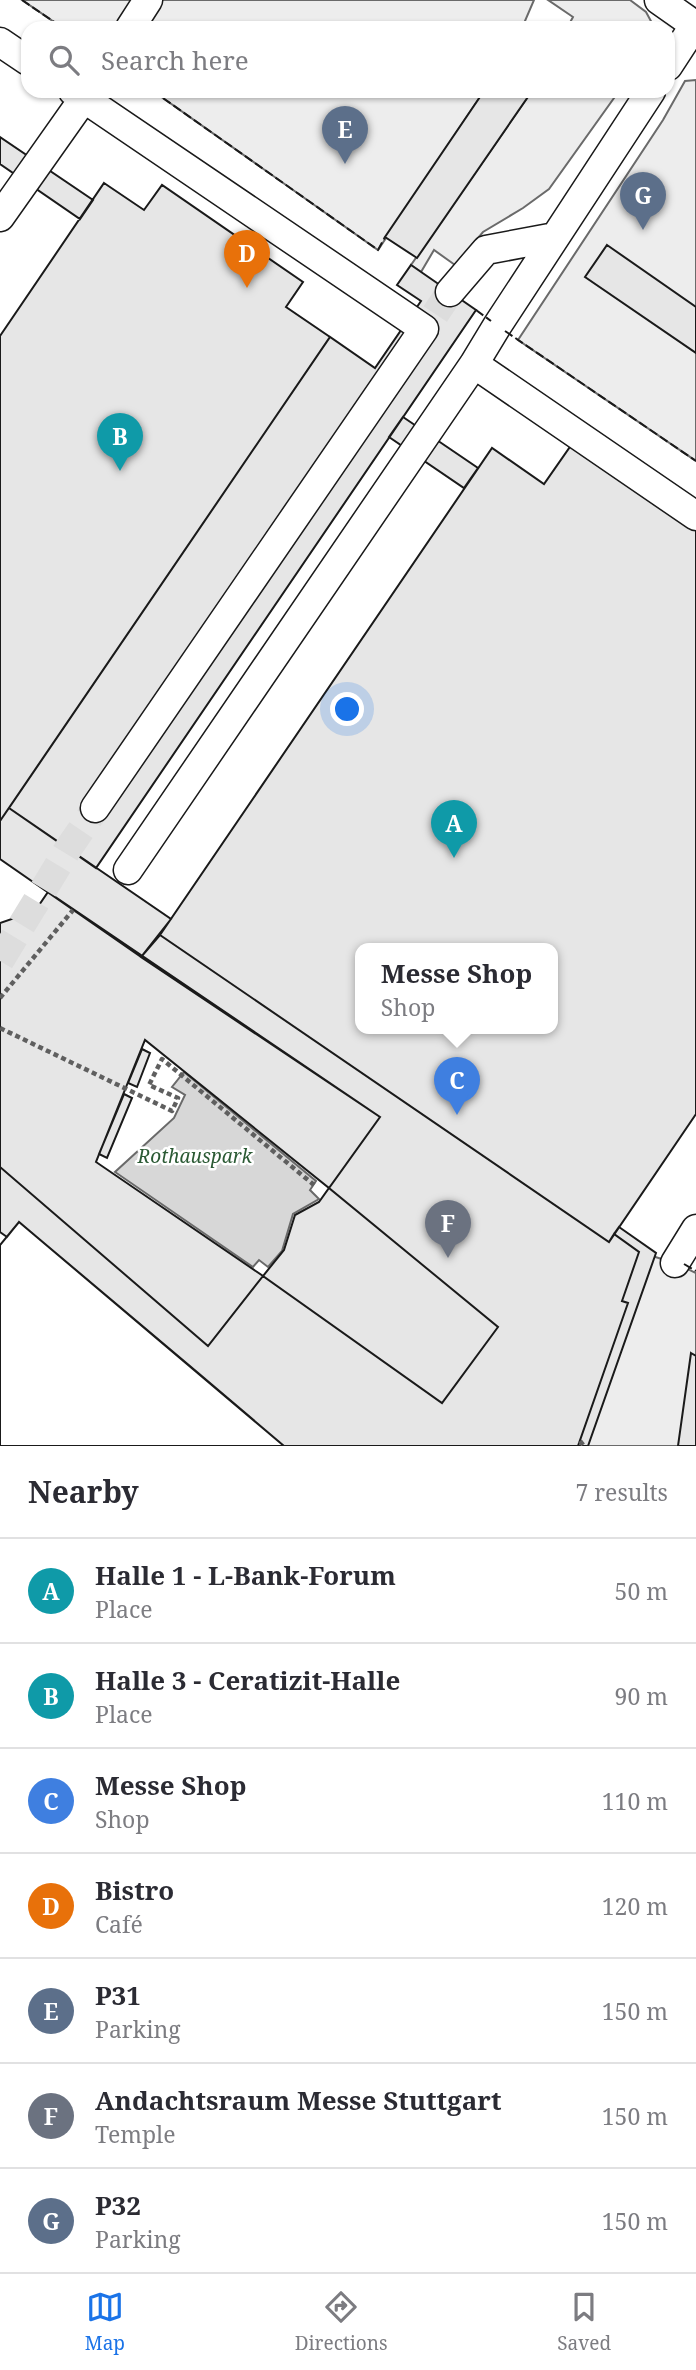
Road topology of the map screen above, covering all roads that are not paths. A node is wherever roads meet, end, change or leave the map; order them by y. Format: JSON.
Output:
{"nodes":[{"id":1,"x":148,"y":0,"type":"edge"},
{"id":2,"x":659,"y":0,"type":"edge"},
{"id":3,"x":134,"y":21,"type":"edge"},
{"id":4,"x":696,"y":25,"type":"edge"},
{"id":5,"x":0,"y":42,"type":"edge"},
{"id":6,"x":21,"y":56,"type":"edge"},
{"id":7,"x":675,"y":56,"type":"edge"},
{"id":8,"x":79,"y":98,"type":"edge"},
{"id":9,"x":89,"y":98,"type":"edge"},
{"id":10,"x":647,"y":98,"type":"edge"},
{"id":11,"x":0,"y":217,"type":"edge"},
{"id":12,"x":555,"y":237,"type":"junction"},
{"id":13,"x":450,"y":292,"type":"tunnel mouth"},
{"id":14,"x":474,"y":364,"type":"junction"},
{"id":15,"x":696,"y":516,"type":"edge"},
{"id":16,"x":94,"y":808,"type":"tunnel mouth"},
{"id":17,"x":128,"y":870,"type":"dead end"},
{"id":18,"x":696,"y":1229,"type":"edge"},
{"id":19,"x":675,"y":1262,"type":"dead end"}],
"edges":[{"from":1,"to":3,"type":"lane"},
{"from":2,"to":4,"type":"lane"},
{"from":4,"to":7,"type":"lane"},
{"from":5,"to":6,"type":"lane"},
{"from":8,"to":11,"type":"lane"},
{"from":9,"to":16,"type":"lane"},
{"from":10,"to":12,"type":"lane"},
{"from":12,"to":13,"type":"lane"},
{"from":12,"to":14,"type":"lane"},
{"from":14,"to":15,"type":"lane"},
{"from":14,"to":17,"type":"lane"},
{"from":18,"to":19,"type":"lane"}]}
